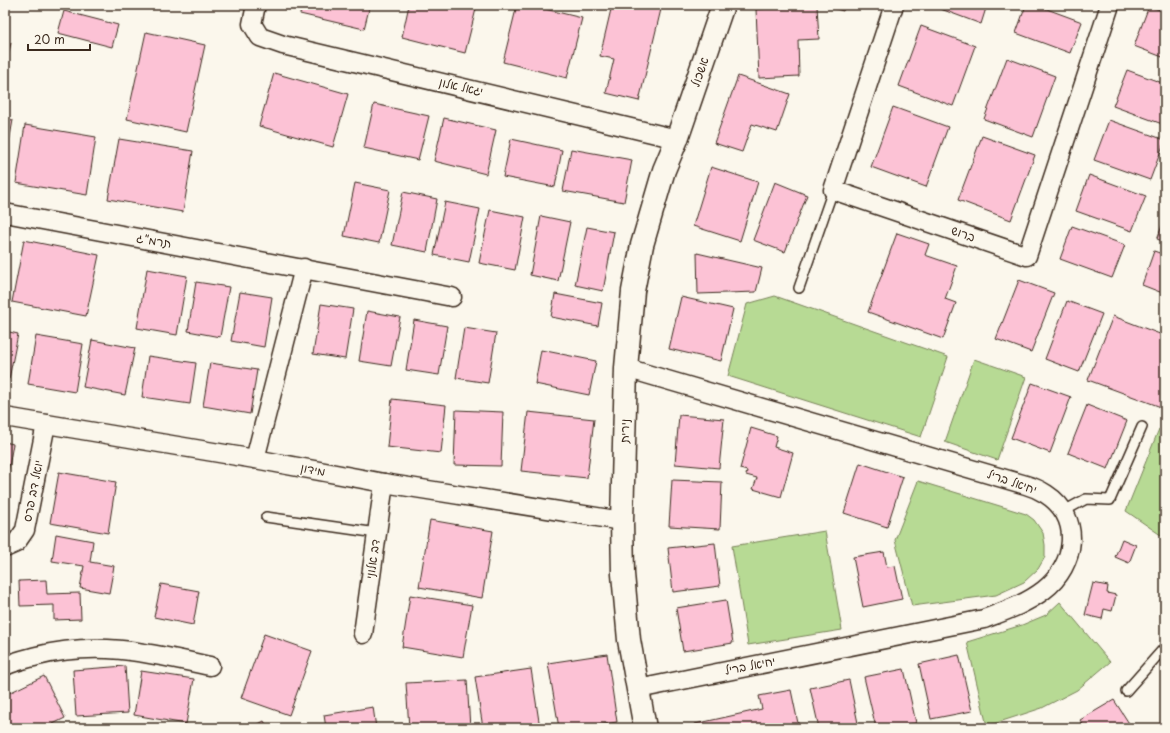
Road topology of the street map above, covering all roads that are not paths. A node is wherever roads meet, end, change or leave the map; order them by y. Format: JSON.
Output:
{"nodes":[{"id":1,"x":256,"y":5,"type":"edge"},
{"id":2,"x":723,"y":5,"type":"edge"},
{"id":3,"x":894,"y":5,"type":"edge"},
{"id":4,"x":1110,"y":5,"type":"edge"},
{"id":5,"x":677,"y":139,"type":"junction"},
{"id":6,"x":833,"y":190,"type":"junction"},
{"id":7,"x":5,"y":213,"type":"edge"},
{"id":8,"x":304,"y":268,"type":"junction"},
{"id":9,"x":800,"y":288,"type":"dead end"},
{"id":10,"x":452,"y":297,"type":"dead end"},
{"id":11,"x":626,"y":368,"type":"junction"},
{"id":12,"x":5,"y":417,"type":"edge"},
{"id":13,"x":46,"y":424,"type":"junction"},
{"id":14,"x":1142,"y":427,"type":"dead end"},
{"id":15,"x":255,"y":459,"type":"junction"},
{"id":16,"x":384,"y":484,"type":"junction"},
{"id":17,"x":1064,"y":511,"type":"junction"},
{"id":18,"x":266,"y":517,"type":"dead end"},
{"id":19,"x":622,"y":521,"type":"junction"},
{"id":20,"x":377,"y":533,"type":"junction"},
{"id":21,"x":5,"y":548,"type":"edge"},
{"id":22,"x":363,"y":634,"type":"dead end"},
{"id":23,"x":1165,"y":647,"type":"edge"},
{"id":24,"x":5,"y":666,"type":"edge"},
{"id":25,"x":210,"y":666,"type":"dead end"},
{"id":26,"x":638,"y":689,"type":"junction"},
{"id":27,"x":1126,"y":691,"type":"dead end"},
{"id":28,"x":645,"y":728,"type":"edge"}],
"edges":[{"from":1,"to":5,"type":"street","name":"יגאל אלון"},
{"from":2,"to":5,"type":"street","name":"אשכול"},
{"from":3,"to":6,"type":"street"},
{"from":4,"to":6,"type":"street","name":"ברוש"},
{"from":5,"to":11,"type":"street","name":"נירית"},
{"from":6,"to":9,"type":"lane"},
{"from":7,"to":8,"type":"street","name":"תרמ\"ג"},
{"from":8,"to":10,"type":"street","name":"תרמ\"ג"},
{"from":8,"to":15,"type":"street"},
{"from":11,"to":17,"type":"street","name":"יחיאל בריל"},
{"from":11,"to":19,"type":"street","name":"נירית"},
{"from":12,"to":13,"type":"street","name":"מידון"},
{"from":13,"to":15,"type":"street","name":"מידון"},
{"from":13,"to":21,"type":"street","name":"יואל דב פרס"},
{"from":14,"to":17,"type":"lane"},
{"from":15,"to":16,"type":"street","name":"מידון"},
{"from":16,"to":19,"type":"street","name":"מידון"},
{"from":16,"to":20,"type":"street","name":"דב אלוני"},
{"from":17,"to":26,"type":"street","name":"יחיאל בריל"},
{"from":18,"to":20,"type":"lane"},
{"from":19,"to":26,"type":"street","name":"נירית"},
{"from":20,"to":22,"type":"street","name":"דב אלוני"},
{"from":23,"to":27,"type":"lane"},
{"from":24,"to":25,"type":"street"},
{"from":26,"to":28,"type":"street","name":"נירית"}]}
